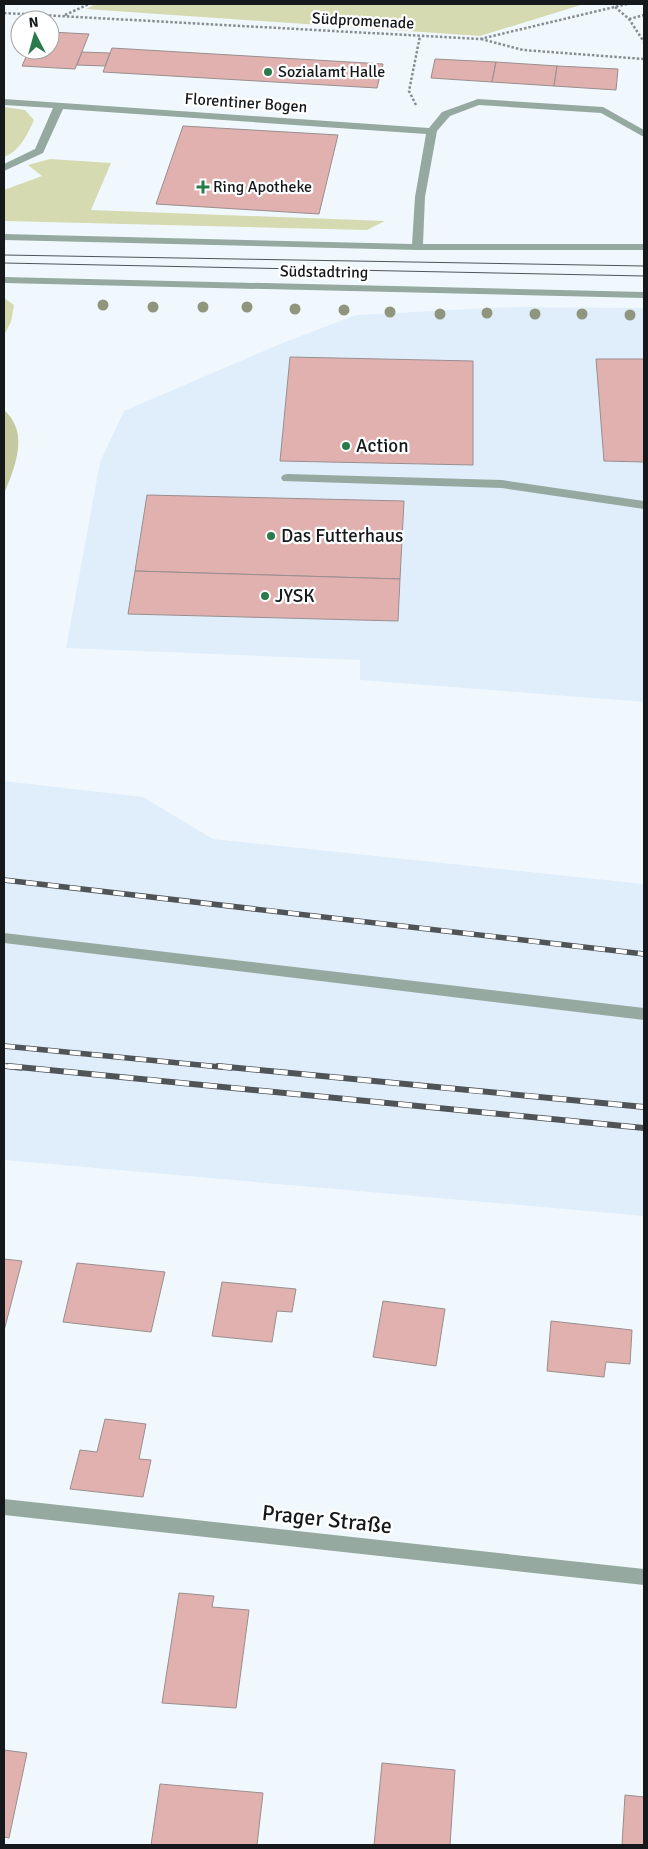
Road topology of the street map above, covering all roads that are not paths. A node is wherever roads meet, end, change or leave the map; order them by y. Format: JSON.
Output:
{"nodes":[{"id":1,"x":4,"y":102,"type":"edge"},
{"id":2,"x":59,"y":107,"type":"junction"},
{"id":3,"x":432,"y":131,"type":"junction"},
{"id":4,"x":644,"y":134,"type":"edge"},
{"id":5,"x":4,"y":168,"type":"edge"},
{"id":6,"x":4,"y":237,"type":"edge"},
{"id":7,"x":417,"y":247,"type":"junction"},
{"id":8,"x":644,"y":247,"type":"edge"},
{"id":9,"x":4,"y":280,"type":"edge"},
{"id":10,"x":644,"y":295,"type":"edge"},
{"id":11,"x":287,"y":478,"type":"dead end"},
{"id":12,"x":644,"y":505,"type":"edge"},
{"id":13,"x":4,"y":938,"type":"edge"},
{"id":14,"x":644,"y":1014,"type":"edge"},
{"id":15,"x":4,"y":1507,"type":"edge"},
{"id":16,"x":644,"y":1577,"type":"edge"}],
"edges":[{"from":1,"to":2,"type":"street","name":"Florentiner Bogen"},
{"from":2,"to":3,"type":"street","name":"Florentiner Bogen"},
{"from":2,"to":5,"type":"street"},
{"from":3,"to":4,"type":"street"},
{"from":3,"to":7,"type":"street"},
{"from":6,"to":7,"type":"street","name":"Südstadtring"},
{"from":7,"to":8,"type":"street","name":"Südstadtring"},
{"from":9,"to":10,"type":"street","name":"Südstadtring"},
{"from":11,"to":12,"type":"street"},
{"from":13,"to":14,"type":"street"},
{"from":15,"to":16,"type":"street","name":"Prager Straße"}]}
